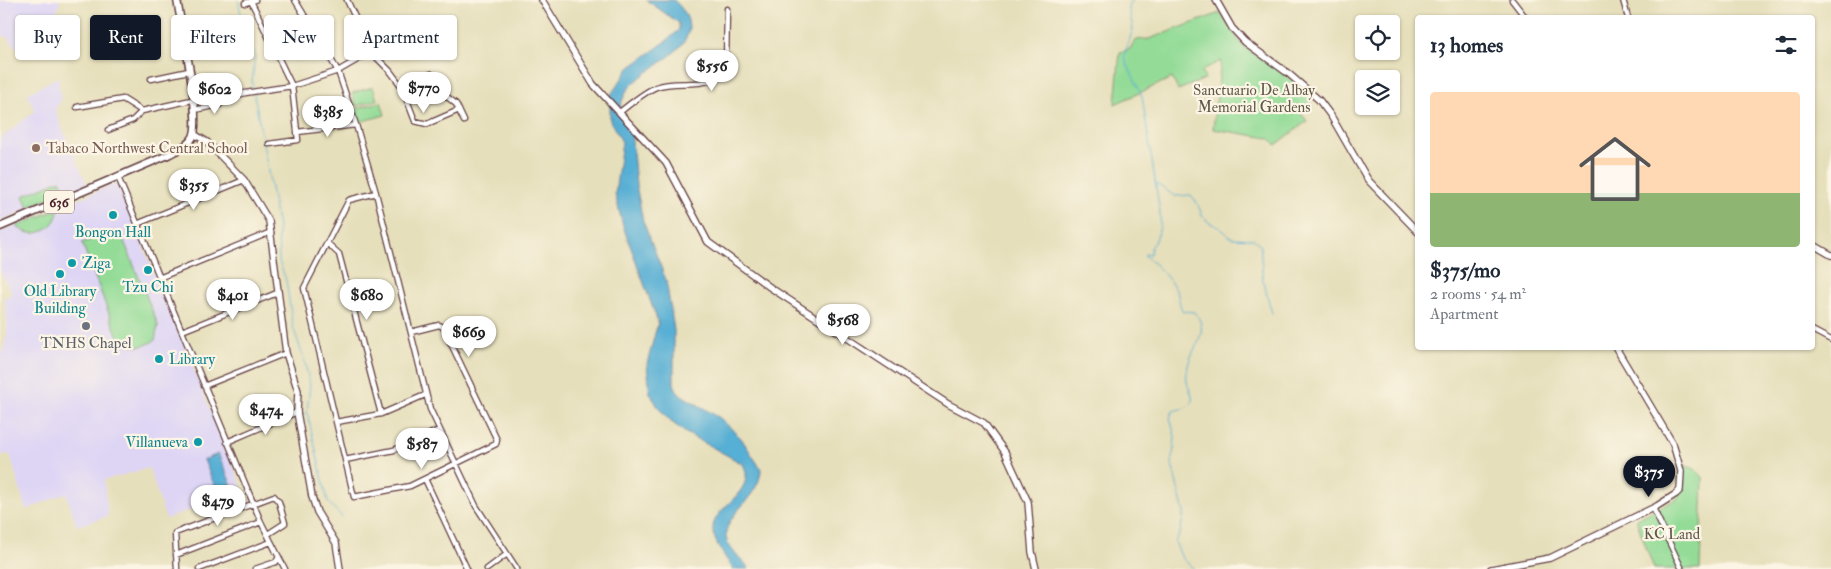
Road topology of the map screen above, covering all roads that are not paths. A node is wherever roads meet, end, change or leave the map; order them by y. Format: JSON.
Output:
{"nodes":[{"id":1,"x":177,"y":0,"type":"edge"},
{"id":2,"x":295,"y":0,"type":"edge"},
{"id":3,"x":347,"y":0,"type":"edge"},
{"id":4,"x":542,"y":0,"type":"edge"},
{"id":5,"x":1216,"y":0,"type":"edge"},
{"id":6,"x":1512,"y":0,"type":"edge"},
{"id":7,"x":1623,"y":0,"type":"edge"},
{"id":8,"x":253,"y":1,"type":"edge"},
{"id":9,"x":245,"y":3,"type":"dead end"},
{"id":10,"x":727,"y":9,"type":"dead end"},
{"id":11,"x":355,"y":15,"type":"edge"},
{"id":12,"x":1524,"y":15,"type":"edge"},
{"id":13,"x":1627,"y":15,"type":"edge"},
{"id":14,"x":357,"y":60,"type":"edge"},
{"id":15,"x":379,"y":60,"type":"edge"},
{"id":16,"x":189,"y":71,"type":"junction"},
{"id":17,"x":338,"y":71,"type":"junction"},
{"id":18,"x":431,"y":74,"type":"dead end"},
{"id":19,"x":425,"y":76,"type":"junction"},
{"id":20,"x":151,"y":79,"type":"dead end"},
{"id":21,"x":292,"y":86,"type":"junction"},
{"id":22,"x":402,"y":87,"type":"junction"},
{"id":23,"x":225,"y":98,"type":"junction"},
{"id":24,"x":192,"y":99,"type":"junction"},
{"id":25,"x":77,"y":107,"type":"dead end"},
{"id":26,"x":194,"y":110,"type":"junction"},
{"id":27,"x":459,"y":110,"type":"junction"},
{"id":28,"x":618,"y":110,"type":"junction"},
{"id":29,"x":142,"y":111,"type":"junction"},
{"id":30,"x":464,"y":120,"type":"dead end"},
{"id":31,"x":356,"y":125,"type":"junction"},
{"id":32,"x":108,"y":130,"type":"dead end"},
{"id":33,"x":298,"y":132,"type":"junction"},
{"id":34,"x":194,"y":134,"type":"junction"},
{"id":35,"x":269,"y":144,"type":"dead end"},
{"id":36,"x":118,"y":177,"type":"junction"},
{"id":37,"x":244,"y":180,"type":"junction"},
{"id":38,"x":376,"y":192,"type":"junction"},
{"id":39,"x":137,"y":224,"type":"junction"},
{"id":40,"x":0,"y":227,"type":"edge"},
{"id":41,"x":1415,"y":229,"type":"edge"},
{"id":42,"x":270,"y":232,"type":"junction"},
{"id":43,"x":327,"y":243,"type":"junction"},
{"id":44,"x":1815,"y":246,"type":"edge"},
{"id":45,"x":1831,"y":255,"type":"edge"},
{"id":46,"x":159,"y":278,"type":"junction"},
{"id":47,"x":277,"y":292,"type":"junction"},
{"id":48,"x":182,"y":331,"type":"junction"},
{"id":49,"x":411,"y":332,"type":"junction"},
{"id":50,"x":1815,"y":332,"type":"edge"},
{"id":51,"x":1831,"y":340,"type":"edge"},
{"id":52,"x":1617,"y":350,"type":"edge"},
{"id":53,"x":286,"y":353,"type":"junction"},
{"id":54,"x":204,"y":386,"type":"junction"},
{"id":55,"x":425,"y":395,"type":"junction"},
{"id":56,"x":297,"y":412,"type":"junction"},
{"id":57,"x":381,"y":414,"type":"junction"},
{"id":58,"x":336,"y":422,"type":"junction"},
{"id":59,"x":440,"y":430,"type":"junction"},
{"id":60,"x":227,"y":442,"type":"junction"},
{"id":61,"x":345,"y":460,"type":"junction"},
{"id":62,"x":456,"y":464,"type":"junction"},
{"id":63,"x":425,"y":479,"type":"junction"},
{"id":64,"x":253,"y":503,"type":"junction"},
{"id":65,"x":1653,"y":508,"type":"junction"},
{"id":66,"x":261,"y":522,"type":"junction"},
{"id":67,"x":268,"y":534,"type":"junction"},
{"id":68,"x":271,"y":542,"type":"junction"},
{"id":69,"x":507,"y":554,"type":"junction"},
{"id":70,"x":176,"y":555,"type":"junction"},
{"id":71,"x":279,"y":557,"type":"junction"},
{"id":72,"x":1524,"y":566,"type":"edge"},
{"id":73,"x":1682,"y":568,"type":"edge"},
{"id":74,"x":177,"y":569,"type":"edge"},
{"id":75,"x":198,"y":569,"type":"edge"},
{"id":76,"x":255,"y":569,"type":"edge"},
{"id":77,"x":285,"y":569,"type":"edge"},
{"id":78,"x":340,"y":569,"type":"edge"},
{"id":79,"x":467,"y":569,"type":"edge"},
{"id":80,"x":487,"y":569,"type":"edge"},
{"id":81,"x":517,"y":569,"type":"edge"},
{"id":82,"x":1036,"y":569,"type":"edge"},
{"id":83,"x":1492,"y":569,"type":"edge"}],
"edges":[{"from":1,"to":16,"type":"main road"},
{"from":2,"to":17,"type":"street"},
{"from":3,"to":11,"type":"street"},
{"from":4,"to":28,"type":"street"},
{"from":5,"to":41,"type":"street"},
{"from":6,"to":12,"type":"street"},
{"from":7,"to":13,"type":"street"},
{"from":8,"to":9,"type":"street"},
{"from":8,"to":21,"type":"street"},
{"from":10,"to":28,"type":"street"},
{"from":14,"to":17,"type":"street"},
{"from":15,"to":22,"type":"street"},
{"from":16,"to":20,"type":"street"},
{"from":16,"to":24,"type":"main road"},
{"from":17,"to":21,"type":"street"},
{"from":17,"to":31,"type":"street"},
{"from":18,"to":19,"type":"street"},
{"from":19,"to":22,"type":"street"},
{"from":19,"to":27,"type":"street"},
{"from":21,"to":23,"type":"street"},
{"from":21,"to":33,"type":"street"},
{"from":22,"to":27,"type":"street"},
{"from":23,"to":24,"type":"street"},
{"from":23,"to":26,"type":"street"},
{"from":24,"to":26,"type":"main road"},
{"from":24,"to":29,"type":"street"},
{"from":25,"to":29,"type":"street"},
{"from":26,"to":34,"type":"main road"},
{"from":27,"to":30,"type":"street"},
{"from":28,"to":82,"type":"street"},
{"from":29,"to":32,"type":"street"},
{"from":31,"to":33,"type":"street"},
{"from":31,"to":38,"type":"street"},
{"from":33,"to":35,"type":"street"},
{"from":34,"to":36,"type":"main road","number":"636"},
{"from":34,"to":37,"type":"street"},
{"from":36,"to":39,"type":"street"},
{"from":36,"to":40,"type":"main road","number":"636"},
{"from":37,"to":39,"type":"street"},
{"from":37,"to":42,"type":"street"},
{"from":38,"to":43,"type":"street"},
{"from":38,"to":49,"type":"street"},
{"from":39,"to":46,"type":"street"},
{"from":42,"to":46,"type":"street"},
{"from":42,"to":47,"type":"street"},
{"from":43,"to":57,"type":"street"},
{"from":43,"to":58,"type":"street"},
{"from":44,"to":45,"type":"street"},
{"from":46,"to":48,"type":"street"},
{"from":47,"to":48,"type":"street"},
{"from":47,"to":53,"type":"street"},
{"from":48,"to":54,"type":"street"},
{"from":49,"to":55,"type":"street"},
{"from":49,"to":62,"type":"street"},
{"from":50,"to":51,"type":"street"},
{"from":52,"to":65,"type":"street"},
{"from":53,"to":54,"type":"street"},
{"from":53,"to":56,"type":"street"},
{"from":54,"to":60,"type":"street"},
{"from":55,"to":57,"type":"street"},
{"from":55,"to":59,"type":"street"},
{"from":56,"to":60,"type":"street"},
{"from":56,"to":78,"type":"street"},
{"from":57,"to":58,"type":"street"},
{"from":58,"to":61,"type":"street"},
{"from":59,"to":61,"type":"street"},
{"from":59,"to":62,"type":"street"},
{"from":60,"to":64,"type":"street"},
{"from":61,"to":63,"type":"street"},
{"from":62,"to":63,"type":"street"},
{"from":62,"to":69,"type":"street"},
{"from":63,"to":79,"type":"street"},
{"from":64,"to":66,"type":"street"},
{"from":64,"to":67,"type":"street"},
{"from":64,"to":70,"type":"street"},
{"from":65,"to":72,"type":"street"},
{"from":65,"to":73,"type":"street"},
{"from":66,"to":67,"type":"street"},
{"from":66,"to":70,"type":"street"},
{"from":67,"to":68,"type":"street"},
{"from":68,"to":71,"type":"street"},
{"from":68,"to":75,"type":"street"},
{"from":69,"to":80,"type":"street"},
{"from":69,"to":81,"type":"street"},
{"from":70,"to":74,"type":"street"},
{"from":71,"to":76,"type":"street"},
{"from":71,"to":77,"type":"street"},
{"from":72,"to":83,"type":"street"}]}
